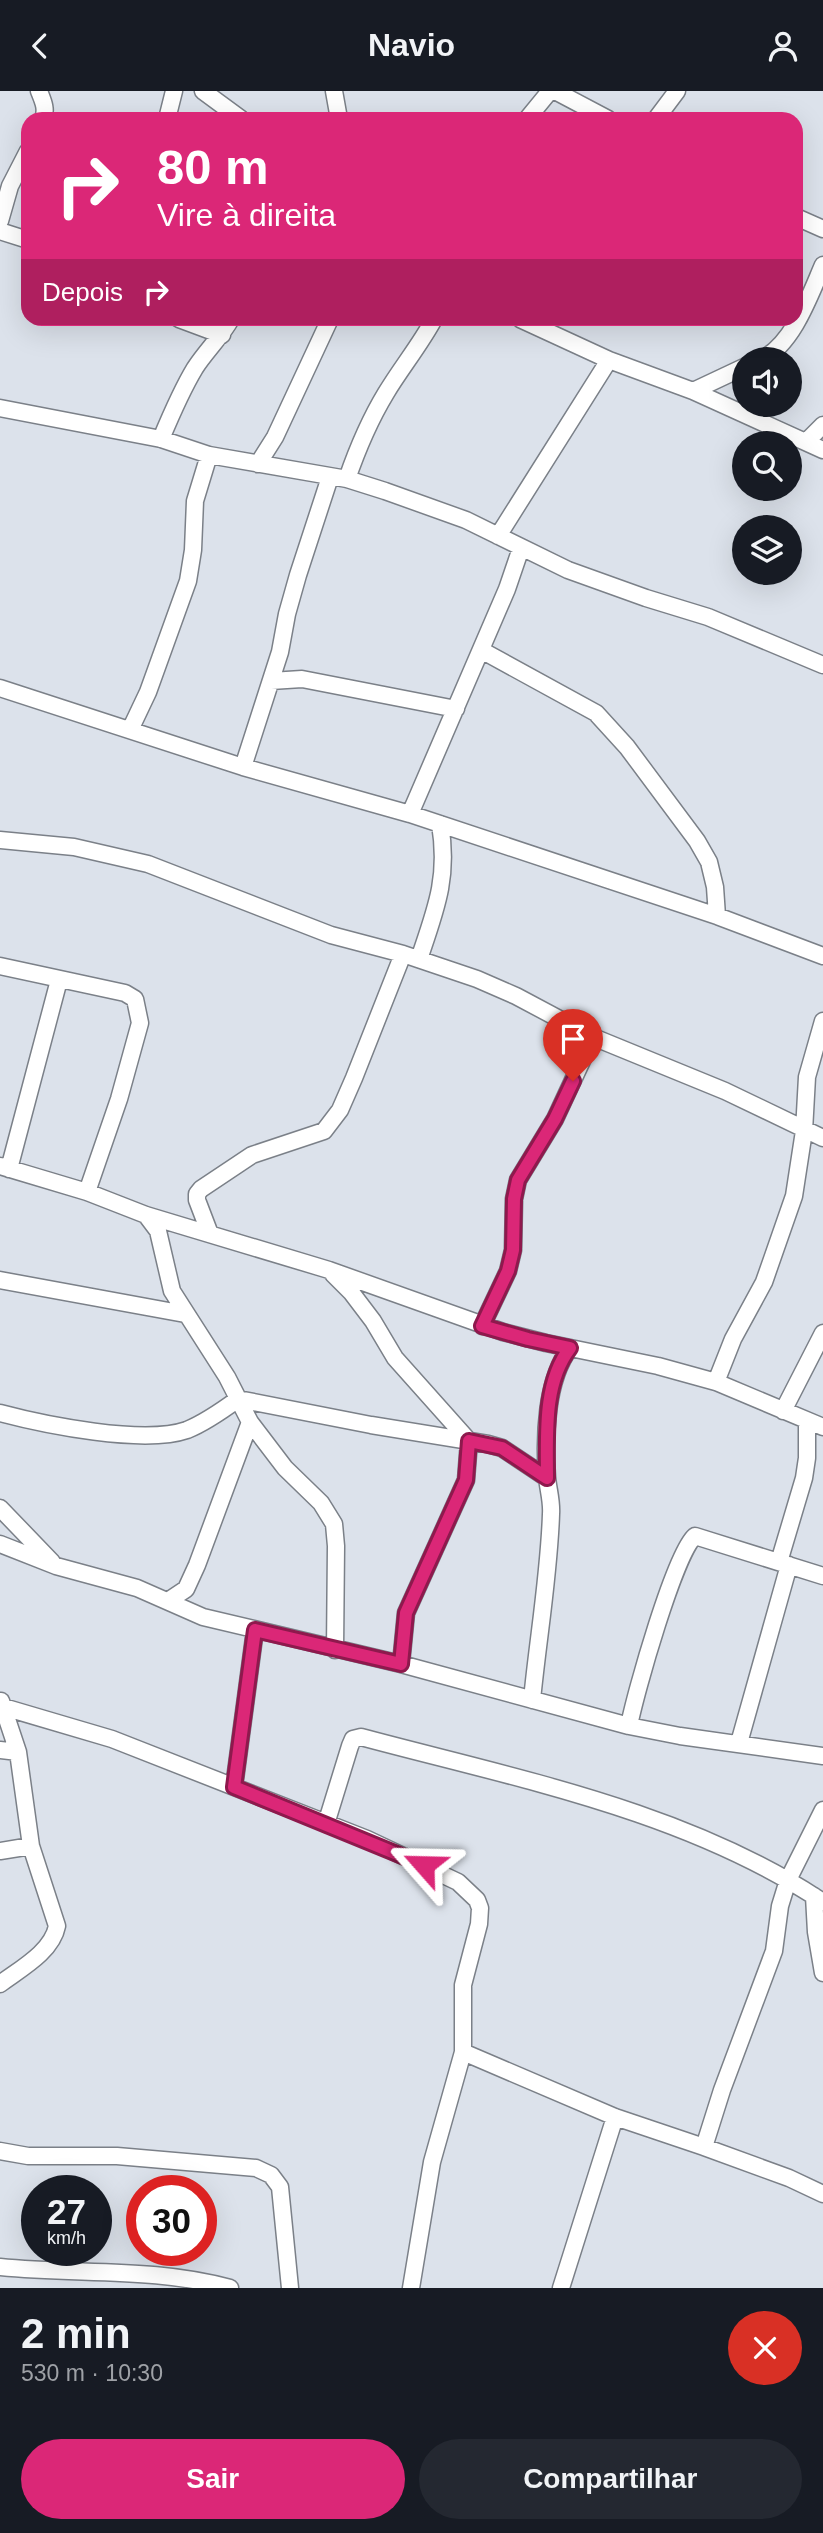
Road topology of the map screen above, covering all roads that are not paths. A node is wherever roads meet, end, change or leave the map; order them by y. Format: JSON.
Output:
{"nodes":[{"id":1,"x":39,"y":91,"type":"edge"},
{"id":2,"x":174,"y":91,"type":"edge"},
{"id":3,"x":203,"y":91,"type":"edge"},
{"id":4,"x":334,"y":91,"type":"edge"},
{"id":5,"x":553,"y":91,"type":"edge"},
{"id":6,"x":677,"y":91,"type":"edge"},
{"id":7,"x":45,"y":112,"type":"edge"},
{"id":8,"x":169,"y":112,"type":"edge"},
{"id":9,"x":232,"y":112,"type":"edge"},
{"id":10,"x":338,"y":112,"type":"edge"},
{"id":11,"x":534,"y":112,"type":"edge"},
{"id":12,"x":594,"y":112,"type":"edge"},
{"id":13,"x":661,"y":112,"type":"edge"},
{"id":14,"x":21,"y":164,"type":"edge"},
{"id":15,"x":803,"y":220,"type":"edge"},
{"id":16,"x":0,"y":221,"type":"edge"},
{"id":17,"x":823,"y":229,"type":"edge"},
{"id":18,"x":0,"y":231,"type":"edge"},
{"id":19,"x":21,"y":238,"type":"edge"},
{"id":20,"x":823,"y":265,"type":"edge"},
{"id":21,"x":803,"y":309,"type":"edge"},
{"id":22,"x":198,"y":326,"type":"edge"},
{"id":23,"x":227,"y":326,"type":"edge"},
{"id":24,"x":327,"y":326,"type":"edge"},
{"id":25,"x":430,"y":326,"type":"edge"},
{"id":26,"x":535,"y":326,"type":"edge"},
{"id":27,"x":793,"y":326,"type":"edge"},
{"id":28,"x":222,"y":335,"type":"junction"},
{"id":29,"x":776,"y":347,"type":"edge"},
{"id":30,"x":608,"y":360,"type":"junction"},
{"id":31,"x":732,"y":373,"type":"edge"},
{"id":32,"x":693,"y":391,"type":"junction"},
{"id":33,"x":0,"y":408,"type":"edge"},
{"id":34,"x":823,"y":425,"type":"edge"},
{"id":35,"x":161,"y":439,"type":"junction"},
{"id":36,"x":806,"y":442,"type":"junction"},
{"id":37,"x":823,"y":450,"type":"edge"},
{"id":38,"x":209,"y":455,"type":"junction"},
{"id":39,"x":258,"y":464,"type":"junction"},
{"id":40,"x":330,"y":477,"type":"junction"},
{"id":41,"x":347,"y":479,"type":"junction"},
{"id":42,"x":498,"y":536,"type":"junction"},
{"id":43,"x":521,"y":548,"type":"junction"},
{"id":44,"x":481,"y":650,"type":"junction"},
{"id":45,"x":823,"y":665,"type":"edge"},
{"id":46,"x":271,"y":681,"type":"junction"},
{"id":47,"x":0,"y":688,"type":"edge"},
{"id":48,"x":456,"y":709,"type":"junction"},
{"id":49,"x":130,"y":730,"type":"junction"},
{"id":50,"x":243,"y":767,"type":"junction"},
{"id":51,"x":410,"y":814,"type":"junction"},
{"id":52,"x":440,"y":824,"type":"junction"},
{"id":53,"x":0,"y":840,"type":"edge"},
{"id":54,"x":718,"y":916,"type":"junction"},
{"id":55,"x":403,"y":954,"type":"junction"},
{"id":56,"x":823,"y":956,"type":"edge"},
{"id":57,"x":419,"y":959,"type":"junction"},
{"id":58,"x":0,"y":966,"type":"edge"},
{"id":59,"x":59,"y":980,"type":"junction"},
{"id":60,"x":823,"y":1021,"type":"edge"},
{"id":61,"x":593,"y":1037,"type":"junction"},
{"id":62,"x":804,"y":1131,"type":"junction"},
{"id":63,"x":823,"y":1139,"type":"edge"},
{"id":64,"x":4,"y":1167,"type":"edge"},
{"id":65,"x":87,"y":1192,"type":"junction"},
{"id":66,"x":146,"y":1215,"type":"junction"},
{"id":67,"x":210,"y":1234,"type":"junction"},
{"id":68,"x":329,"y":1270,"type":"junction"},
{"id":69,"x":0,"y":1280,"type":"edge"},
{"id":70,"x":186,"y":1314,"type":"junction"},
{"id":71,"x":482,"y":1326,"type":"junction"},
{"id":72,"x":823,"y":1333,"type":"edge"},
{"id":73,"x":570,"y":1348,"type":"junction"},
{"id":74,"x":716,"y":1382,"type":"junction"},
{"id":75,"x":238,"y":1399,"type":"junction"},
{"id":76,"x":783,"y":1411,"type":"junction"},
{"id":77,"x":0,"y":1413,"type":"edge"},
{"id":78,"x":250,"y":1422,"type":"junction"},
{"id":79,"x":807,"y":1422,"type":"junction"},
{"id":80,"x":823,"y":1427,"type":"edge"},
{"id":81,"x":469,"y":1441,"type":"junction"},
{"id":82,"x":547,"y":1478,"type":"junction"},
{"id":83,"x":0,"y":1508,"type":"edge"},
{"id":84,"x":0,"y":1544,"type":"edge"},
{"id":85,"x":784,"y":1563,"type":"junction"},
{"id":86,"x":56,"y":1566,"type":"junction"},
{"id":87,"x":823,"y":1576,"type":"edge"},
{"id":88,"x":168,"y":1601,"type":"junction"},
{"id":89,"x":255,"y":1630,"type":"junction"},
{"id":90,"x":335,"y":1650,"type":"junction"},
{"id":91,"x":401,"y":1664,"type":"junction"},
{"id":92,"x":532,"y":1700,"type":"junction"},
{"id":93,"x":2,"y":1704,"type":"edge"},
{"id":94,"x":629,"y":1726,"type":"junction"},
{"id":95,"x":738,"y":1743,"type":"junction"},
{"id":96,"x":0,"y":1750,"type":"edge"},
{"id":97,"x":18,"y":1752,"type":"junction"},
{"id":98,"x":823,"y":1756,"type":"edge"},
{"id":99,"x":234,"y":1787,"type":"junction"},
{"id":100,"x":823,"y":1810,"type":"edge"},
{"id":101,"x":326,"y":1824,"type":"junction"},
{"id":102,"x":31,"y":1846,"type":"junction"},
{"id":103,"x":0,"y":1851,"type":"edge"},
{"id":104,"x":788,"y":1880,"type":"junction"},
{"id":105,"x":819,"y":1899,"type":"edge"},
{"id":106,"x":823,"y":1973,"type":"edge"},
{"id":107,"x":0,"y":1984,"type":"edge"},
{"id":108,"x":463,"y":2052,"type":"junction"},
{"id":109,"x":615,"y":2117,"type":"junction"},
{"id":110,"x":704,"y":2147,"type":"junction"},
{"id":111,"x":0,"y":2151,"type":"edge"},
{"id":112,"x":823,"y":2194,"type":"edge"},
{"id":113,"x":0,"y":2267,"type":"edge"},
{"id":114,"x":230,"y":2288,"type":"edge"},
{"id":115,"x":290,"y":2288,"type":"edge"},
{"id":116,"x":411,"y":2288,"type":"edge"},
{"id":117,"x":561,"y":2288,"type":"edge"}],
"edges":[{"from":1,"to":7,"type":"street"},
{"from":2,"to":8,"type":"street"},
{"from":3,"to":9,"type":"street"},
{"from":4,"to":10,"type":"street"},
{"from":5,"to":11,"type":"street"},
{"from":5,"to":12,"type":"street"},
{"from":6,"to":13,"type":"street"},
{"from":14,"to":16,"type":"street"},
{"from":15,"to":17,"type":"street"},
{"from":18,"to":19,"type":"street"},
{"from":20,"to":21,"type":"street"},
{"from":22,"to":28,"type":"street"},
{"from":23,"to":28,"type":"street"},
{"from":24,"to":39,"type":"street"},
{"from":25,"to":41,"type":"street"},
{"from":26,"to":30,"type":"street"},
{"from":27,"to":29,"type":"street"},
{"from":28,"to":35,"type":"street"},
{"from":30,"to":32,"type":"street"},
{"from":30,"to":42,"type":"street"},
{"from":31,"to":32,"type":"street"},
{"from":32,"to":36,"type":"street"},
{"from":33,"to":35,"type":"street"},
{"from":34,"to":36,"type":"street"},
{"from":35,"to":38,"type":"street"},
{"from":36,"to":37,"type":"street"},
{"from":38,"to":39,"type":"street"},
{"from":38,"to":49,"type":"street"},
{"from":39,"to":40,"type":"street"},
{"from":40,"to":41,"type":"street"},
{"from":40,"to":46,"type":"street"},
{"from":41,"to":42,"type":"street"},
{"from":42,"to":43,"type":"street"},
{"from":43,"to":44,"type":"street"},
{"from":43,"to":45,"type":"street"},
{"from":44,"to":48,"type":"street"},
{"from":44,"to":54,"type":"street"},
{"from":46,"to":48,"type":"street"},
{"from":46,"to":50,"type":"street"},
{"from":47,"to":49,"type":"street"},
{"from":48,"to":51,"type":"street"},
{"from":49,"to":50,"type":"street"},
{"from":50,"to":51,"type":"street"},
{"from":51,"to":52,"type":"street"},
{"from":52,"to":54,"type":"street"},
{"from":52,"to":57,"type":"street"},
{"from":53,"to":55,"type":"street"},
{"from":54,"to":56,"type":"street"},
{"from":55,"to":57,"type":"street"},
{"from":55,"to":67,"type":"street"},
{"from":57,"to":61,"type":"street"},
{"from":58,"to":59,"type":"street"},
{"from":59,"to":64,"type":"street"},
{"from":59,"to":65,"type":"street"},
{"from":60,"to":62,"type":"street"},
{"from":61,"to":62,"type":"street"},
{"from":61,"to":71,"type":"street"},
{"from":62,"to":63,"type":"street"},
{"from":62,"to":74,"type":"street"},
{"from":64,"to":65,"type":"street"},
{"from":65,"to":66,"type":"street"},
{"from":66,"to":67,"type":"street"},
{"from":66,"to":70,"type":"street"},
{"from":67,"to":68,"type":"street"},
{"from":68,"to":71,"type":"street"},
{"from":68,"to":81,"type":"street"},
{"from":69,"to":70,"type":"street"},
{"from":70,"to":75,"type":"street"},
{"from":71,"to":73,"type":"street"},
{"from":72,"to":76,"type":"street"},
{"from":73,"to":74,"type":"street"},
{"from":73,"to":82,"type":"street"},
{"from":74,"to":76,"type":"street"},
{"from":75,"to":77,"type":"street"},
{"from":75,"to":78,"type":"street"},
{"from":75,"to":81,"type":"street"},
{"from":76,"to":79,"type":"street"},
{"from":78,"to":88,"type":"street"},
{"from":78,"to":90,"type":"street"},
{"from":79,"to":80,"type":"street"},
{"from":79,"to":85,"type":"street"},
{"from":81,"to":82,"type":"street"},
{"from":81,"to":91,"type":"street"},
{"from":82,"to":92,"type":"street"},
{"from":83,"to":86,"type":"street"},
{"from":84,"to":86,"type":"street"},
{"from":85,"to":87,"type":"street"},
{"from":85,"to":94,"type":"street"},
{"from":85,"to":95,"type":"street"},
{"from":86,"to":88,"type":"street"},
{"from":88,"to":89,"type":"street"},
{"from":89,"to":90,"type":"street"},
{"from":89,"to":99,"type":"street"},
{"from":90,"to":91,"type":"street"},
{"from":91,"to":92,"type":"street"},
{"from":92,"to":94,"type":"street"},
{"from":93,"to":97,"type":"street"},
{"from":93,"to":99,"type":"street"},
{"from":94,"to":95,"type":"street"},
{"from":95,"to":98,"type":"street"},
{"from":96,"to":97,"type":"street"},
{"from":97,"to":102,"type":"street"},
{"from":99,"to":101,"type":"street"},
{"from":100,"to":104,"type":"street"},
{"from":101,"to":104,"type":"street"},
{"from":101,"to":108,"type":"street"},
{"from":102,"to":103,"type":"street"},
{"from":102,"to":107,"type":"street"},
{"from":104,"to":105,"type":"street"},
{"from":104,"to":110,"type":"street"},
{"from":105,"to":106,"type":"street"},
{"from":108,"to":109,"type":"street"},
{"from":108,"to":116,"type":"street"},
{"from":109,"to":110,"type":"street"},
{"from":109,"to":117,"type":"street"},
{"from":110,"to":112,"type":"street"},
{"from":111,"to":115,"type":"street"},
{"from":113,"to":114,"type":"street"}]}
